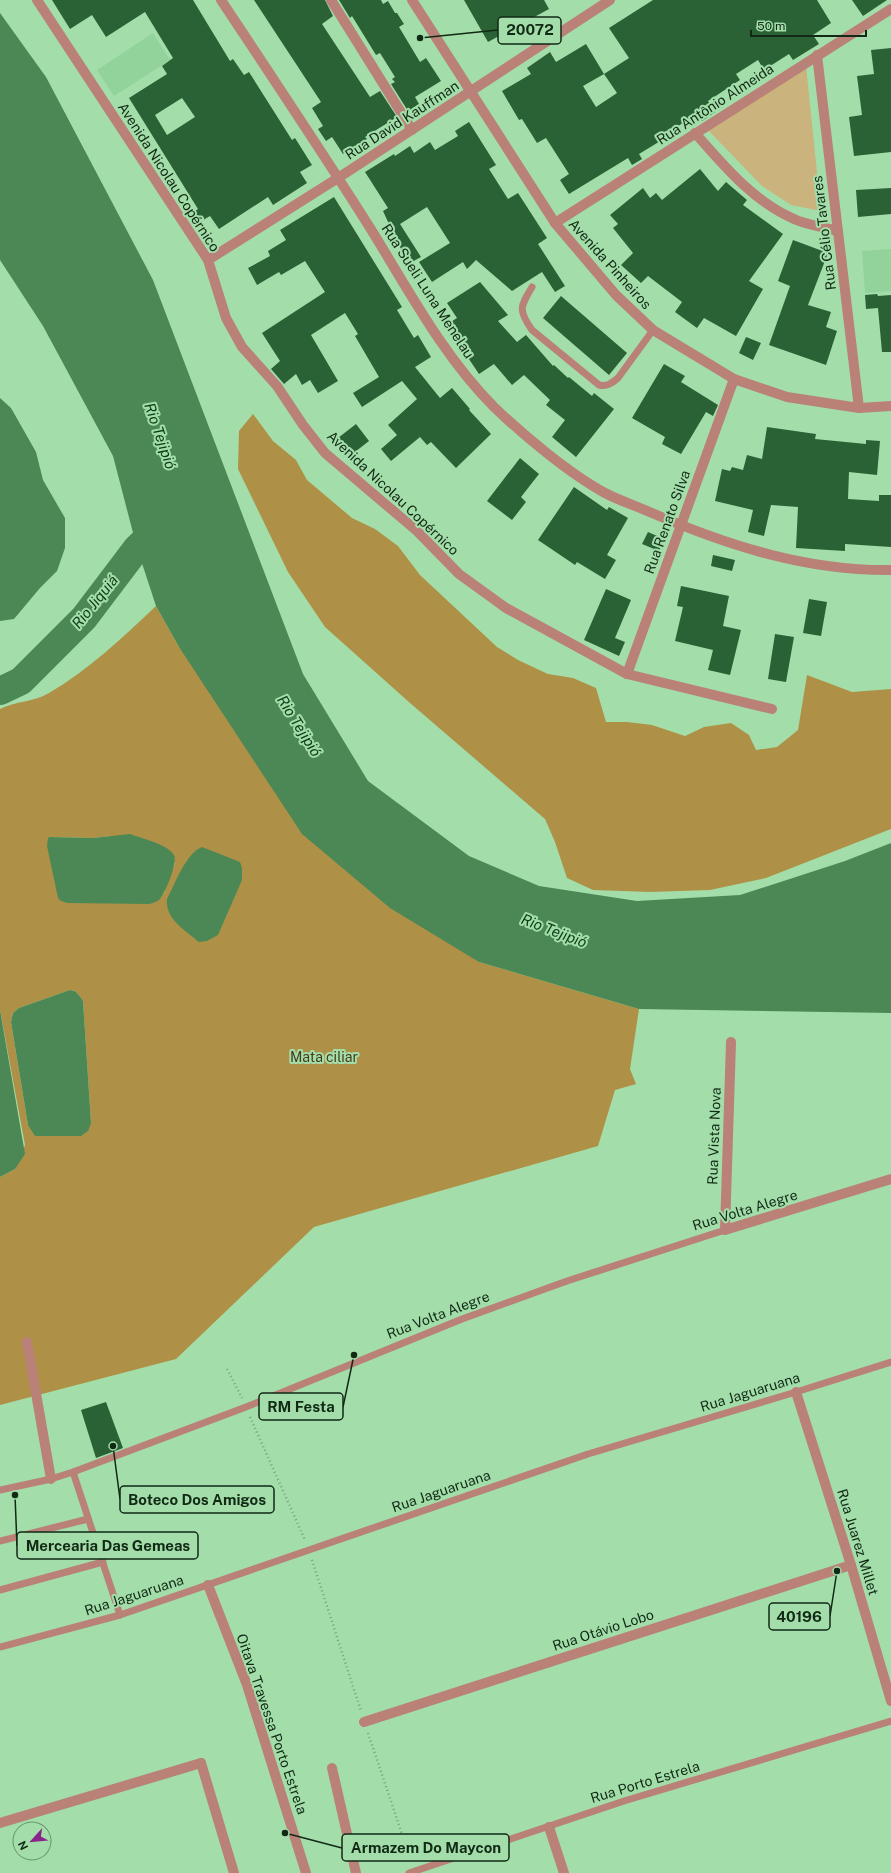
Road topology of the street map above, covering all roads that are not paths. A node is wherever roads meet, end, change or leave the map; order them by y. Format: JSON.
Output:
{"nodes":[{"id":1,"x":37,"y":0,"type":"edge"},
{"id":2,"x":221,"y":0,"type":"edge"},
{"id":3,"x":331,"y":0,"type":"edge"},
{"id":4,"x":412,"y":0,"type":"edge"},
{"id":5,"x":610,"y":0,"type":"edge"},
{"id":6,"x":891,"y":9,"type":"edge"},
{"id":7,"x":817,"y":55,"type":"junction"},
{"id":8,"x":470,"y":92,"type":"junction"},
{"id":9,"x":412,"y":130,"type":"junction"},
{"id":10,"x":695,"y":134,"type":"junction"},
{"id":11,"x":338,"y":178,"type":"junction"},
{"id":12,"x":555,"y":223,"type":"junction"},
{"id":13,"x":838,"y":231,"type":"junction"},
{"id":14,"x":208,"y":260,"type":"junction"},
{"id":15,"x":532,"y":287,"type":"dead end"},
{"id":16,"x":652,"y":330,"type":"junction"},
{"id":17,"x":734,"y":379,"type":"junction"},
{"id":18,"x":891,"y":406,"type":"edge"},
{"id":19,"x":859,"y":408,"type":"junction"},
{"id":20,"x":681,"y":526,"type":"junction"},
{"id":21,"x":891,"y":570,"type":"edge"},
{"id":22,"x":627,"y":674,"type":"junction"},
{"id":23,"x":772,"y":709,"type":"dead end"},
{"id":24,"x":731,"y":1042,"type":"dead end"},
{"id":25,"x":891,"y":1179,"type":"edge"},
{"id":26,"x":725,"y":1230,"type":"junction"},
{"id":27,"x":27,"y":1342,"type":"dead end"},
{"id":28,"x":891,"y":1362,"type":"edge"},
{"id":29,"x":796,"y":1392,"type":"junction"},
{"id":30,"x":73,"y":1472,"type":"junction"},
{"id":31,"x":51,"y":1479,"type":"junction"},
{"id":32,"x":0,"y":1490,"type":"edge"},
{"id":33,"x":88,"y":1519,"type":"junction"},
{"id":34,"x":0,"y":1541,"type":"edge"},
{"id":35,"x":103,"y":1562,"type":"junction"},
{"id":36,"x":851,"y":1565,"type":"junction"},
{"id":37,"x":208,"y":1585,"type":"junction"},
{"id":38,"x":0,"y":1590,"type":"edge"},
{"id":39,"x":120,"y":1615,"type":"junction"},
{"id":40,"x":0,"y":1647,"type":"edge"},
{"id":41,"x":891,"y":1701,"type":"edge"},
{"id":42,"x":891,"y":1721,"type":"edge"},
{"id":43,"x":364,"y":1722,"type":"road end"},
{"id":44,"x":332,"y":1768,"type":"dead end"},
{"id":45,"x":0,"y":1823,"type":"edge"},
{"id":46,"x":549,"y":1827,"type":"junction"},
{"id":47,"x":411,"y":1872,"type":"edge"},
{"id":48,"x":234,"y":1873,"type":"edge"},
{"id":49,"x":306,"y":1873,"type":"edge"},
{"id":50,"x":356,"y":1873,"type":"edge"},
{"id":51,"x":564,"y":1873,"type":"edge"}],
"edges":[{"from":1,"to":14,"type":"street","name":"Avenida Nicolau Copérnico"},
{"from":2,"to":11,"type":"street","name":"Rua Sueli Luna Menelau"},
{"from":3,"to":9,"type":"street"},
{"from":4,"to":8,"type":"street","name":"Avenida Pinheiros"},
{"from":5,"to":8,"type":"street","name":"Rua David Kauffman"},
{"from":6,"to":7,"type":"street","name":"Rua Antônio Almeida"},
{"from":7,"to":10,"type":"street","name":"Rua Antônio Almeida"},
{"from":7,"to":13,"type":"street","name":"Rua Célio Tavares"},
{"from":8,"to":9,"type":"street","name":"Rua David Kauffman"},
{"from":8,"to":12,"type":"street","name":"Avenida Pinheiros"},
{"from":9,"to":11,"type":"street","name":"Rua David Kauffman"},
{"from":10,"to":12,"type":"street","name":"Rua Antônio Almeida"},
{"from":10,"to":13,"type":"street"},
{"from":11,"to":14,"type":"street","name":"Rua David Kauffman"},
{"from":11,"to":20,"type":"street","name":"Rua Sueli Luna Menelau"},
{"from":12,"to":16,"type":"street","name":"Avenida Pinheiros"},
{"from":13,"to":19,"type":"street","name":"Rua Célio Tavares"},
{"from":14,"to":22,"type":"street","name":"Avenida Nicolau Copérnico"},
{"from":15,"to":16,"type":"lane"},
{"from":16,"to":17,"type":"street","name":"Avenida Pinheiros"},
{"from":17,"to":19,"type":"street","name":"Avenida Pinheiros"},
{"from":17,"to":20,"type":"street","name":"Rua Renato Silva"},
{"from":18,"to":19,"type":"street","name":"Avenida Pinheiros"},
{"from":20,"to":21,"type":"street","name":"Rua Sueli Luna Menelau"},
{"from":20,"to":22,"type":"street","name":"Rua Renato Silva"},
{"from":22,"to":23,"type":"street","name":"Avenida Nicolau Copérnico"},
{"from":24,"to":26,"type":"street","name":"Rua Vista Nova"},
{"from":25,"to":26,"type":"street","name":"Rua Volta Alegre"},
{"from":26,"to":30,"type":"lane","name":"Rua Volta Alegre"},
{"from":27,"to":31,"type":"street"},
{"from":28,"to":29,"type":"lane","name":"Rua Jaguaruana"},
{"from":29,"to":36,"type":"street","name":"Rua Juarez Millet"},
{"from":29,"to":37,"type":"lane","name":"Rua Jaguaruana"},
{"from":30,"to":31,"type":"lane","name":"Rua Volta Alegre"},
{"from":30,"to":33,"type":"lane"},
{"from":31,"to":32,"type":"lane","name":"Rua Volta Alegre"},
{"from":33,"to":34,"type":"lane"},
{"from":33,"to":35,"type":"lane"},
{"from":35,"to":38,"type":"lane"},
{"from":35,"to":39,"type":"lane"},
{"from":36,"to":41,"type":"street","name":"Rua Juarez Millet"},
{"from":36,"to":43,"type":"street","name":"Rua Otávio Lobo"},
{"from":37,"to":39,"type":"lane","name":"Rua Jaguaruana"},
{"from":37,"to":49,"type":"street","name":"Oitava Travessa Porto Estrela"},
{"from":39,"to":40,"type":"lane","name":"Rua Jaguaruana"},
{"from":42,"to":46,"type":"lane","name":"Rua Porto Estrela"},
{"from":44,"to":50,"type":"street"},
{"from":45,"to":48,"type":"street"},
{"from":46,"to":47,"type":"lane","name":"Rua Porto Estrela"},
{"from":46,"to":51,"type":"street"}]}
